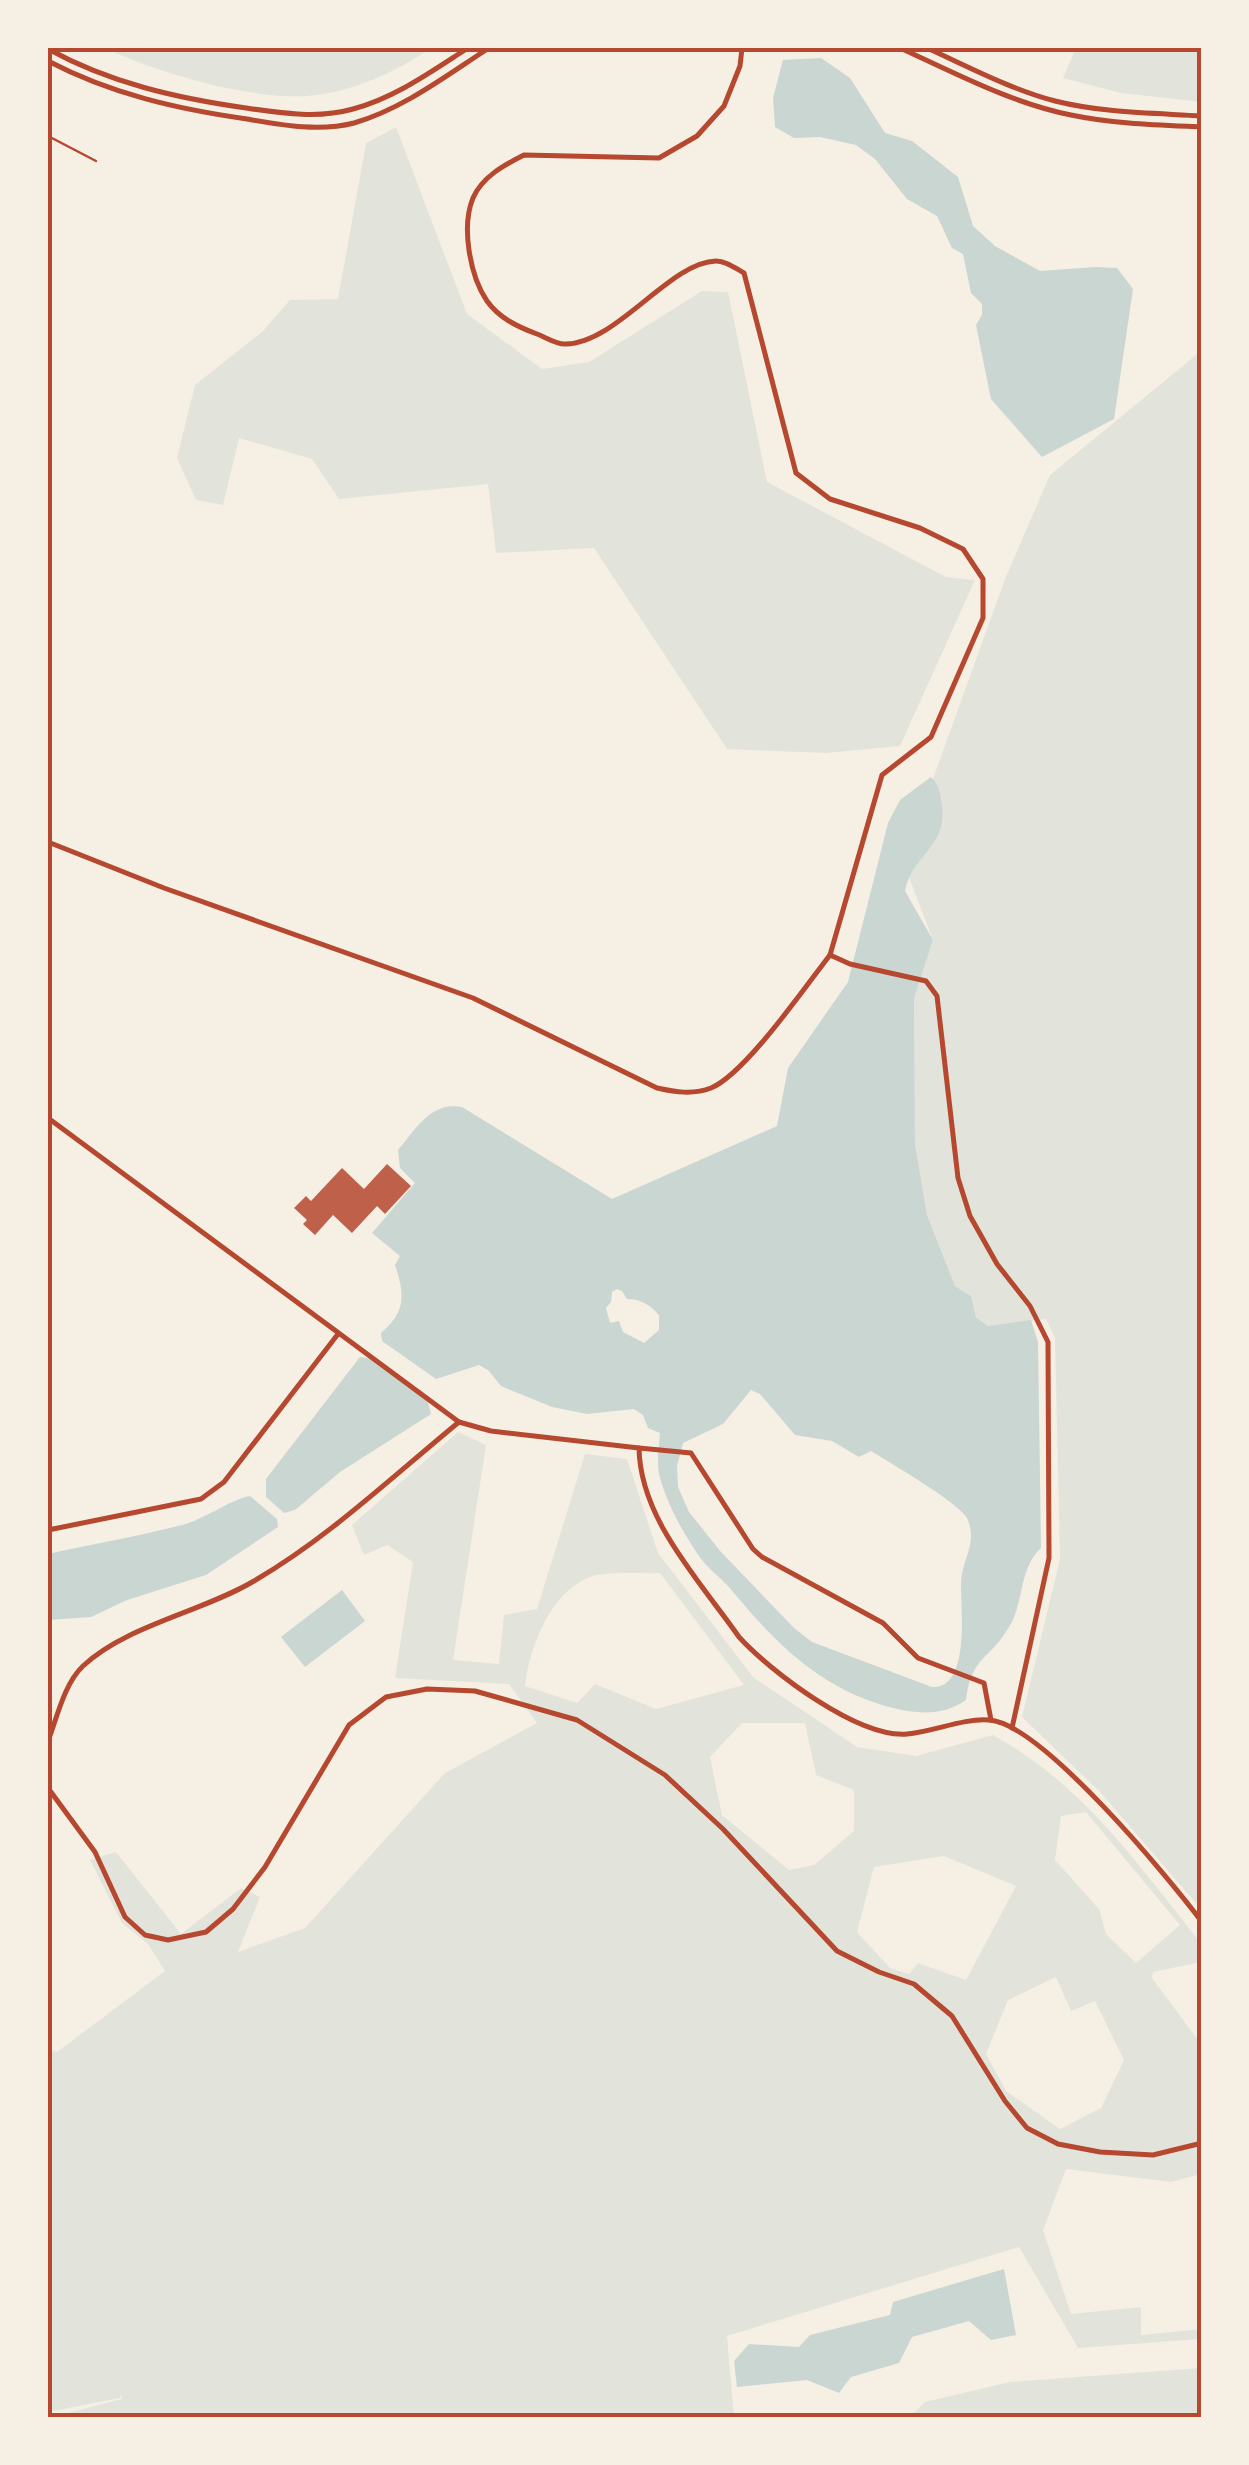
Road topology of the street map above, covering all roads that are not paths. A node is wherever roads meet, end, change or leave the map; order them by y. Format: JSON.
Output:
{"nodes":[{"id":1,"x":468,"y":48,"type":"edge"},
{"id":2,"x":489,"y":48,"type":"edge"},
{"id":3,"x":742,"y":48,"type":"edge"},
{"id":4,"x":900,"y":48,"type":"edge"},
{"id":5,"x":926,"y":48,"type":"edge"},
{"id":6,"x":48,"y":50,"type":"edge"},
{"id":7,"x":48,"y":61,"type":"edge"},
{"id":8,"x":1202,"y":116,"type":"edge"},
{"id":9,"x":1202,"y":127,"type":"edge"},
{"id":10,"x":48,"y":136,"type":"edge"},
{"id":11,"x":96,"y":162,"type":"dead end"},
{"id":12,"x":48,"y":842,"type":"edge"},
{"id":13,"x":830,"y":955,"type":"junction"},
{"id":14,"x":48,"y":1118,"type":"edge"},
{"id":15,"x":338,"y":1333,"type":"junction"},
{"id":16,"x":459,"y":1422,"type":"junction"},
{"id":17,"x":640,"y":1448,"type":"junction"},
{"id":18,"x":48,"y":1530,"type":"edge"},
{"id":19,"x":991,"y":1720,"type":"junction"},
{"id":20,"x":1012,"y":1728,"type":"junction"},
{"id":21,"x":48,"y":1741,"type":"edge"},
{"id":22,"x":48,"y":1788,"type":"edge"},
{"id":23,"x":1202,"y":1922,"type":"edge"},
{"id":24,"x":1202,"y":2143,"type":"edge"}],
"edges":[{"from":1,"to":6,"type":"street"},
{"from":2,"to":7,"type":"street"},
{"from":3,"to":13,"type":"street"},
{"from":4,"to":9,"type":"street"},
{"from":5,"to":8,"type":"street"},
{"from":10,"to":11,"type":"lane"},
{"from":12,"to":13,"type":"street"},
{"from":13,"to":20,"type":"street"},
{"from":14,"to":15,"type":"street"},
{"from":15,"to":16,"type":"street"},
{"from":15,"to":18,"type":"street"},
{"from":16,"to":17,"type":"street"},
{"from":16,"to":21,"type":"street"},
{"from":17,"to":19,"type":"street"},
{"from":17,"to":19,"type":"street"},
{"from":19,"to":20,"type":"street"},
{"from":20,"to":23,"type":"street"},
{"from":22,"to":24,"type":"street"}]}
